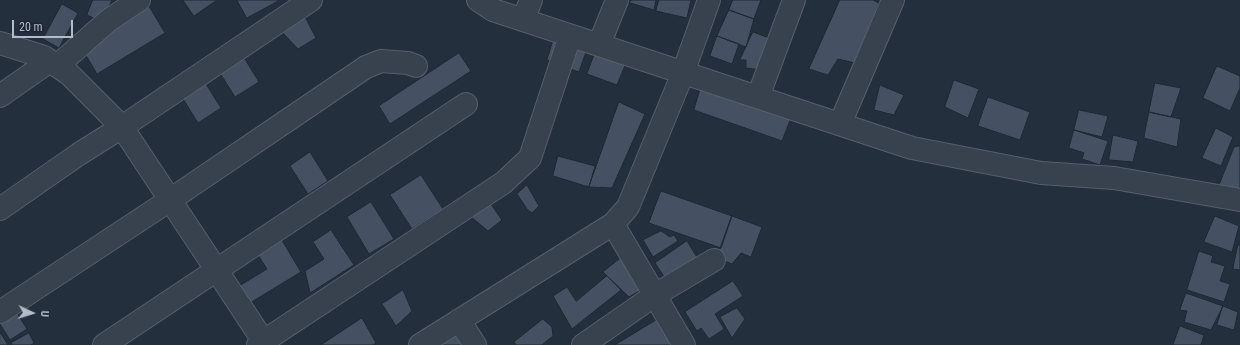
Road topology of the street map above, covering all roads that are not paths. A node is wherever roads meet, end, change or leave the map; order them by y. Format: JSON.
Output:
{"nodes":[{"id":1,"x":118,"y":0,"type":"edge"},
{"id":2,"x":139,"y":0,"type":"edge"},
{"id":3,"x":311,"y":0,"type":"edge"},
{"id":4,"x":478,"y":0,"type":"edge"},
{"id":5,"x":531,"y":0,"type":"edge"},
{"id":6,"x":617,"y":0,"type":"edge"},
{"id":7,"x":709,"y":0,"type":"edge"},
{"id":8,"x":794,"y":0,"type":"edge"},
{"id":9,"x":893,"y":0,"type":"edge"},
{"id":10,"x":109,"y":20,"type":"junction"},
{"id":11,"x":523,"y":20,"type":"junction"},
{"id":12,"x":570,"y":36,"type":"junction"},
{"id":13,"x":0,"y":43,"type":"edge"},
{"id":14,"x":599,"y":45,"type":"junction"},
{"id":15,"x":53,"y":64,"type":"junction"},
{"id":16,"x":416,"y":66,"type":"dead end"},
{"id":17,"x":683,"y":73,"type":"junction"},
{"id":18,"x":0,"y":96,"type":"edge"},
{"id":19,"x":758,"y":97,"type":"junction"},
{"id":20,"x":466,"y":104,"type":"dead end"},
{"id":21,"x":840,"y":124,"type":"junction"},
{"id":22,"x":122,"y":127,"type":"junction"},
{"id":23,"x":170,"y":200,"type":"junction"},
{"id":24,"x":1240,"y":200,"type":"edge"},
{"id":25,"x":0,"y":209,"type":"edge"},
{"id":26,"x":613,"y":224,"type":"junction"},
{"id":27,"x":714,"y":260,"type":"dead end"},
{"id":28,"x":217,"y":271,"type":"junction"},
{"id":29,"x":655,"y":295,"type":"junction"},
{"id":30,"x":0,"y":312,"type":"edge"},
{"id":31,"x":459,"y":320,"type":"junction"},
{"id":32,"x":262,"y":344,"type":"edge"},
{"id":33,"x":104,"y":345,"type":"edge"},
{"id":34,"x":420,"y":345,"type":"edge"},
{"id":35,"x":475,"y":345,"type":"edge"},
{"id":36,"x":583,"y":345,"type":"edge"},
{"id":37,"x":684,"y":345,"type":"edge"}],
"edges":[{"from":1,"to":10,"type":"street"},
{"from":2,"to":10,"type":"street"},
{"from":3,"to":22,"type":"street"},
{"from":4,"to":11,"type":"street"},
{"from":5,"to":11,"type":"street"},
{"from":6,"to":14,"type":"street"},
{"from":7,"to":17,"type":"street"},
{"from":8,"to":19,"type":"street"},
{"from":9,"to":21,"type":"street"},
{"from":10,"to":15,"type":"street"},
{"from":11,"to":12,"type":"street"},
{"from":12,"to":14,"type":"street"},
{"from":12,"to":32,"type":"street"},
{"from":13,"to":15,"type":"street"},
{"from":14,"to":17,"type":"street"},
{"from":15,"to":18,"type":"street"},
{"from":15,"to":22,"type":"street"},
{"from":16,"to":23,"type":"street"},
{"from":17,"to":19,"type":"street"},
{"from":17,"to":26,"type":"street"},
{"from":19,"to":21,"type":"street"},
{"from":20,"to":28,"type":"street"},
{"from":21,"to":24,"type":"street"},
{"from":22,"to":23,"type":"street"},
{"from":22,"to":25,"type":"street"},
{"from":23,"to":28,"type":"street"},
{"from":23,"to":30,"type":"street"},
{"from":26,"to":29,"type":"street"},
{"from":26,"to":31,"type":"street"},
{"from":27,"to":29,"type":"street"},
{"from":28,"to":32,"type":"street"},
{"from":28,"to":33,"type":"street"},
{"from":29,"to":36,"type":"street"},
{"from":29,"to":37,"type":"street"},
{"from":31,"to":34,"type":"street"},
{"from":31,"to":35,"type":"street"}]}
